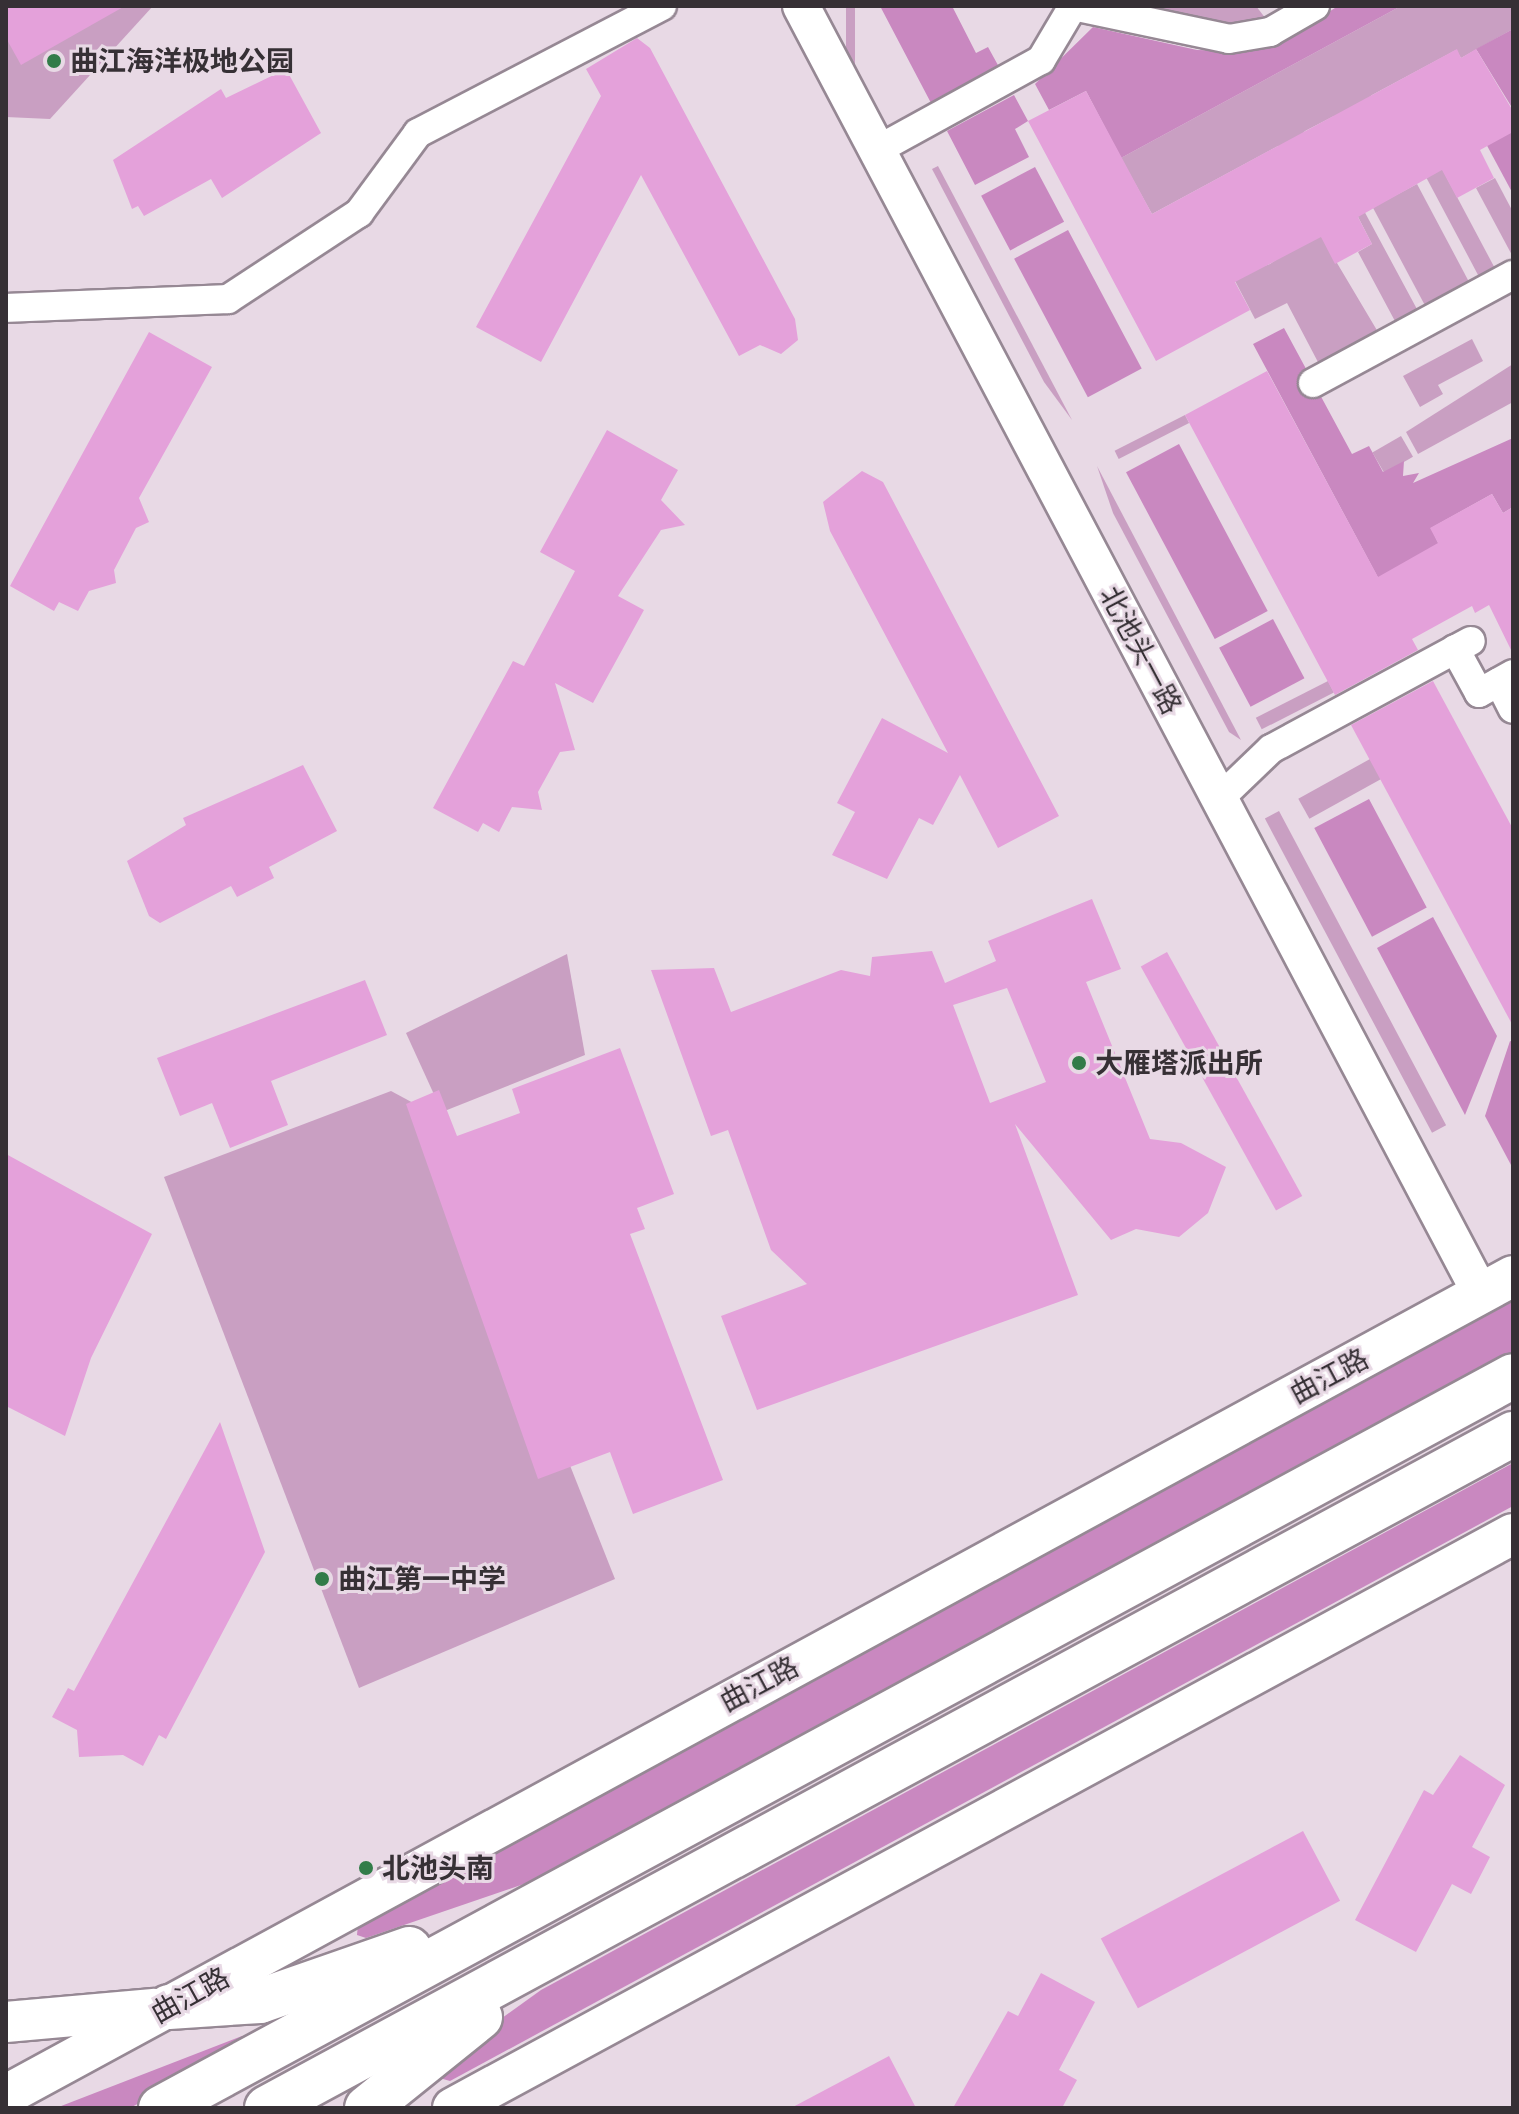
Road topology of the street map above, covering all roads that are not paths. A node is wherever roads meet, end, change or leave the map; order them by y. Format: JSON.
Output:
{"nodes":[{"id":1,"x":662,"y":6,"type":"edge"},
{"id":2,"x":801,"y":6,"type":"edge"},
{"id":3,"x":1073,"y":6,"type":"edge"},
{"id":4,"x":1315,"y":6,"type":"edge"},
{"id":5,"x":877,"y":150,"type":"junction"},
{"id":6,"x":1513,"y":275,"type":"edge"},
{"id":7,"x":6,"y":308,"type":"edge"},
{"id":8,"x":1313,"y":383,"type":"dead end"},
{"id":9,"x":1506,"y":678,"type":"edge"},
{"id":10,"x":1513,"y":709,"type":"edge"},
{"id":11,"x":1219,"y":799,"type":"junction"},
{"id":12,"x":1497,"y":1285,"type":"edge"},
{"id":13,"x":1513,"y":1376,"type":"edge"},
{"id":14,"x":1513,"y":1434,"type":"edge"},
{"id":15,"x":1513,"y":1534,"type":"edge"},
{"id":16,"x":536,"y":1905,"type":"junction"},
{"id":17,"x":562,"y":1951,"type":"junction"},
{"id":18,"x":169,"y":2007,"type":"junction"},
{"id":19,"x":6,"y":2022,"type":"edge"},
{"id":20,"x":6,"y":2095,"type":"edge"},
{"id":21,"x":161,"y":2108,"type":"edge"},
{"id":22,"x":267,"y":2108,"type":"edge"},
{"id":23,"x":367,"y":2108,"type":"edge"},
{"id":24,"x":453,"y":2108,"type":"edge"}],
"edges":[{"from":1,"to":7,"type":"street"},
{"from":2,"to":5,"type":"street","name":"北池头一路"},
{"from":3,"to":4,"type":"street"},
{"from":3,"to":5,"type":"street"},
{"from":5,"to":11,"type":"street","name":"北池头一路"},
{"from":6,"to":8,"type":"street"},
{"from":9,"to":10,"type":"street"},
{"from":9,"to":11,"type":"street"},
{"from":11,"to":12,"type":"street","name":"北池头一路"},
{"from":12,"to":18,"type":"main road","name":"曲江路"},
{"from":13,"to":16,"type":"highway"},
{"from":14,"to":17,"type":"highway"},
{"from":15,"to":24,"type":"main road"},
{"from":16,"to":18,"type":"highway"},
{"from":16,"to":21,"type":"highway"},
{"from":17,"to":22,"type":"highway"},
{"from":17,"to":23,"type":"highway"},
{"from":18,"to":19,"type":"main road"},
{"from":18,"to":20,"type":"main road","name":"曲江路"}]}
